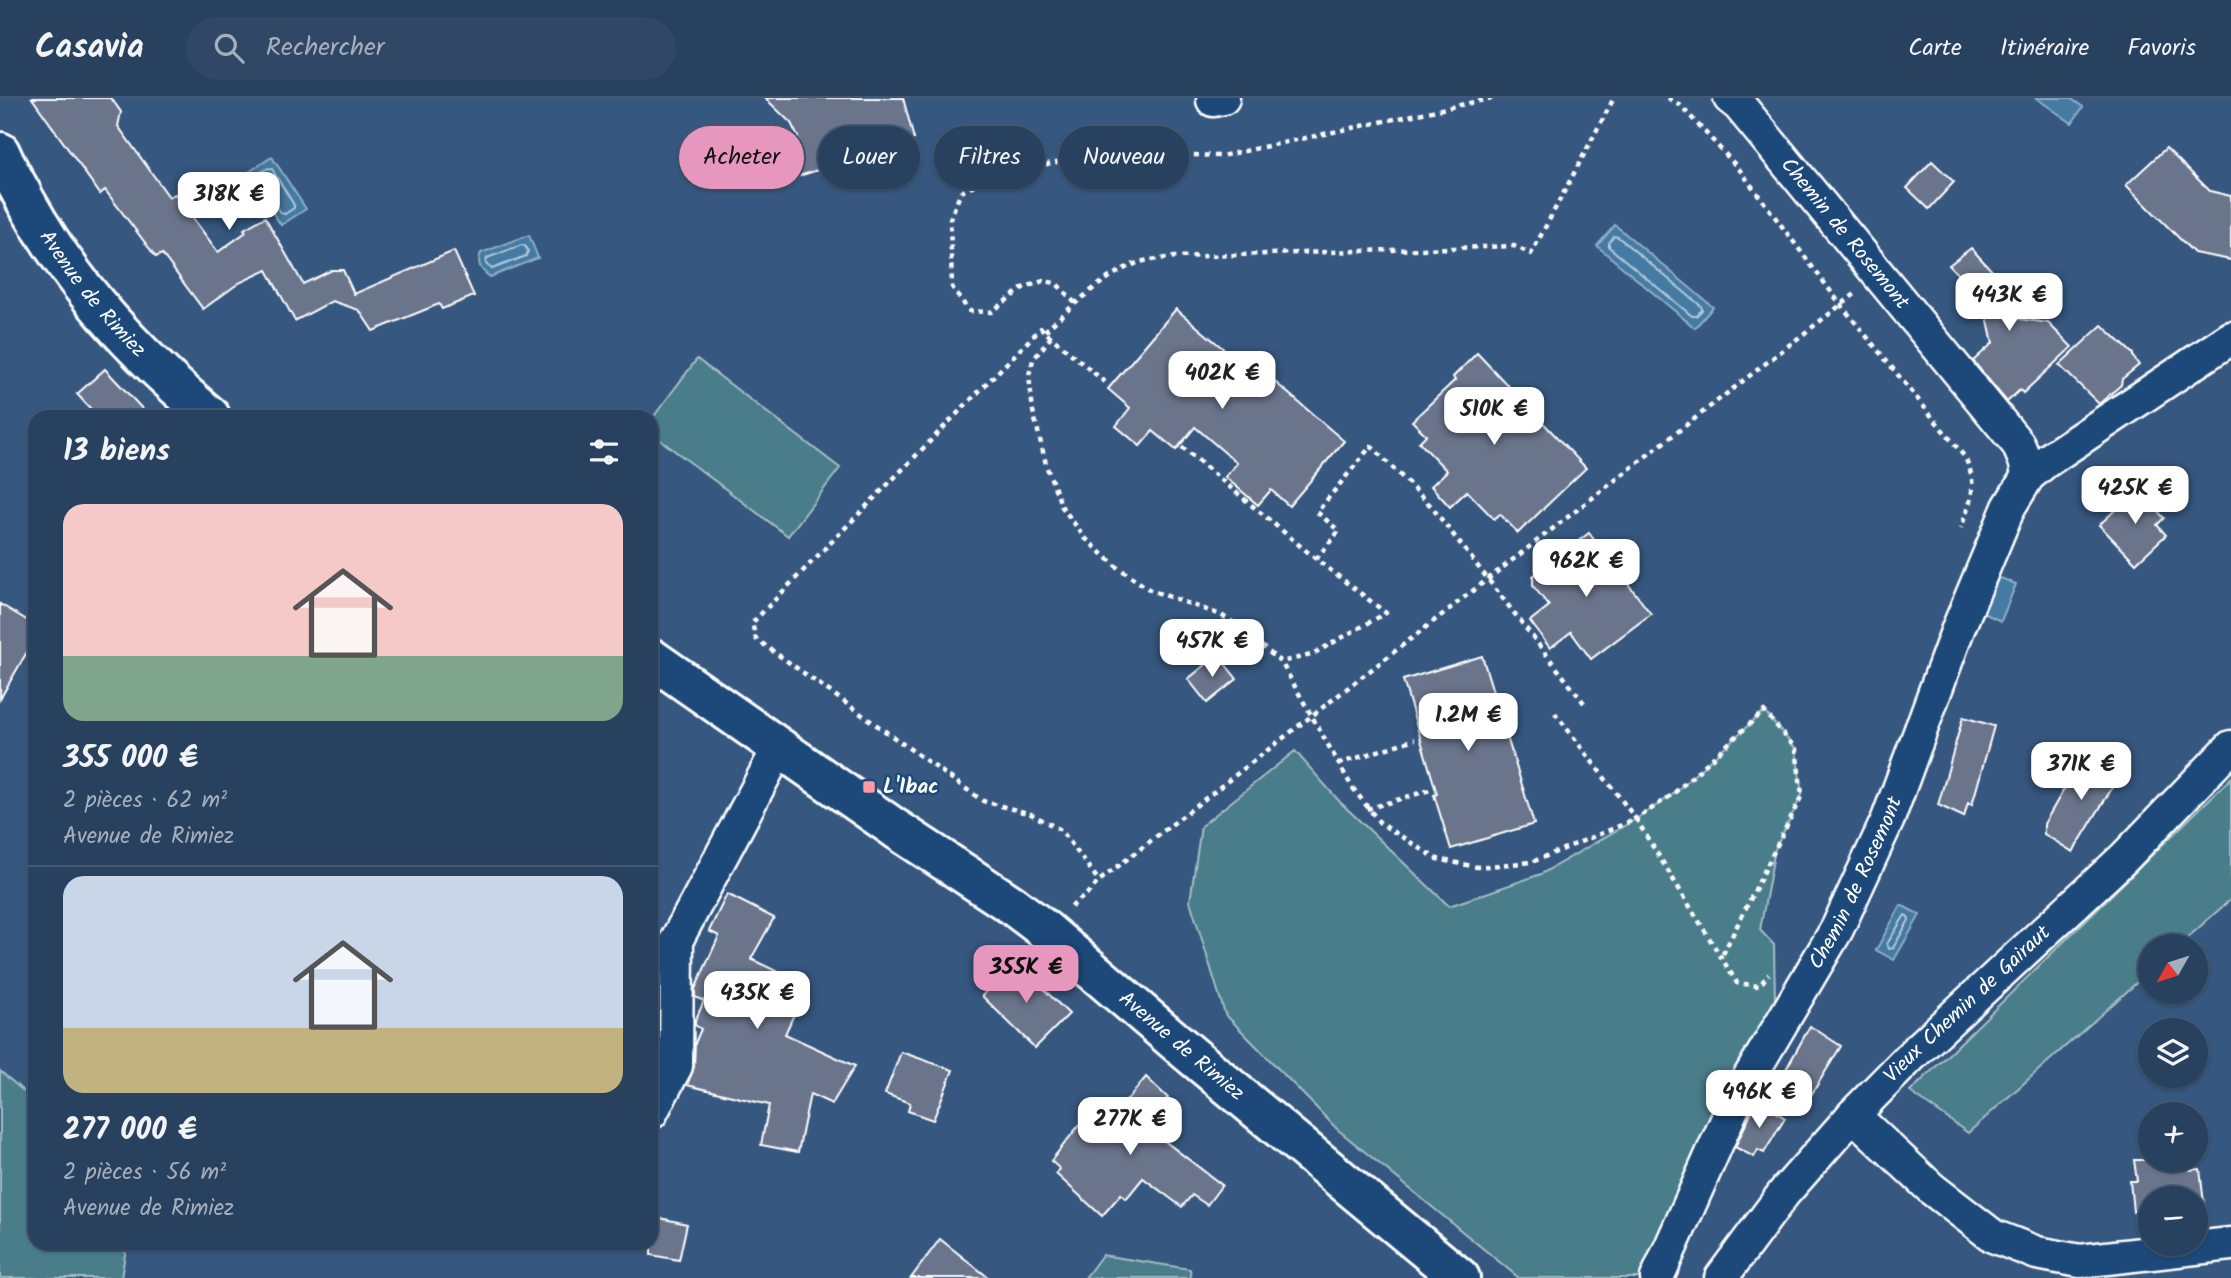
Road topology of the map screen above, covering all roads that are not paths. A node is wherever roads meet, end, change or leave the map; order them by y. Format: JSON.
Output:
{"nodes":[{"id":1,"x":1730,"y":98,"type":"edge"},
{"id":2,"x":0,"y":152,"type":"edge"},
{"id":3,"x":2231,"y":338,"type":"edge"},
{"id":4,"x":203,"y":410,"type":"edge"},
{"id":5,"x":2028,"y":476,"type":"junction"},
{"id":6,"x":658,"y":663,"type":"edge"},
{"id":7,"x":2231,"y":747,"type":"edge"},
{"id":8,"x":779,"y":748,"type":"junction"},
{"id":9,"x":658,"y":1099,"type":"edge"},
{"id":10,"x":1853,"y":1115,"type":"junction"},
{"id":11,"x":2231,"y":1244,"type":"edge"},
{"id":12,"x":1460,"y":1278,"type":"edge"},
{"id":13,"x":1657,"y":1278,"type":"edge"},
{"id":14,"x":1721,"y":1278,"type":"edge"}],
"edges":[{"from":1,"to":5,"type":"street","name":"Chemin de Rosemont"},
{"from":2,"to":4,"type":"street","name":"Avenue de Rimiez"},
{"from":3,"to":5,"type":"street","name":"Chemin de Rosemont"},
{"from":5,"to":13,"type":"street","name":"Chemin de Rosemont"},
{"from":6,"to":8,"type":"street","name":"Avenue de Rimiez"},
{"from":7,"to":10,"type":"street","name":"Vieux Chemin de Gairaut"},
{"from":8,"to":9,"type":"street"},
{"from":8,"to":12,"type":"street","name":"Avenue de Rimiez"},
{"from":10,"to":11,"type":"street"},
{"from":10,"to":14,"type":"street","name":"Vieux Chemin de Gairaut"}]}
